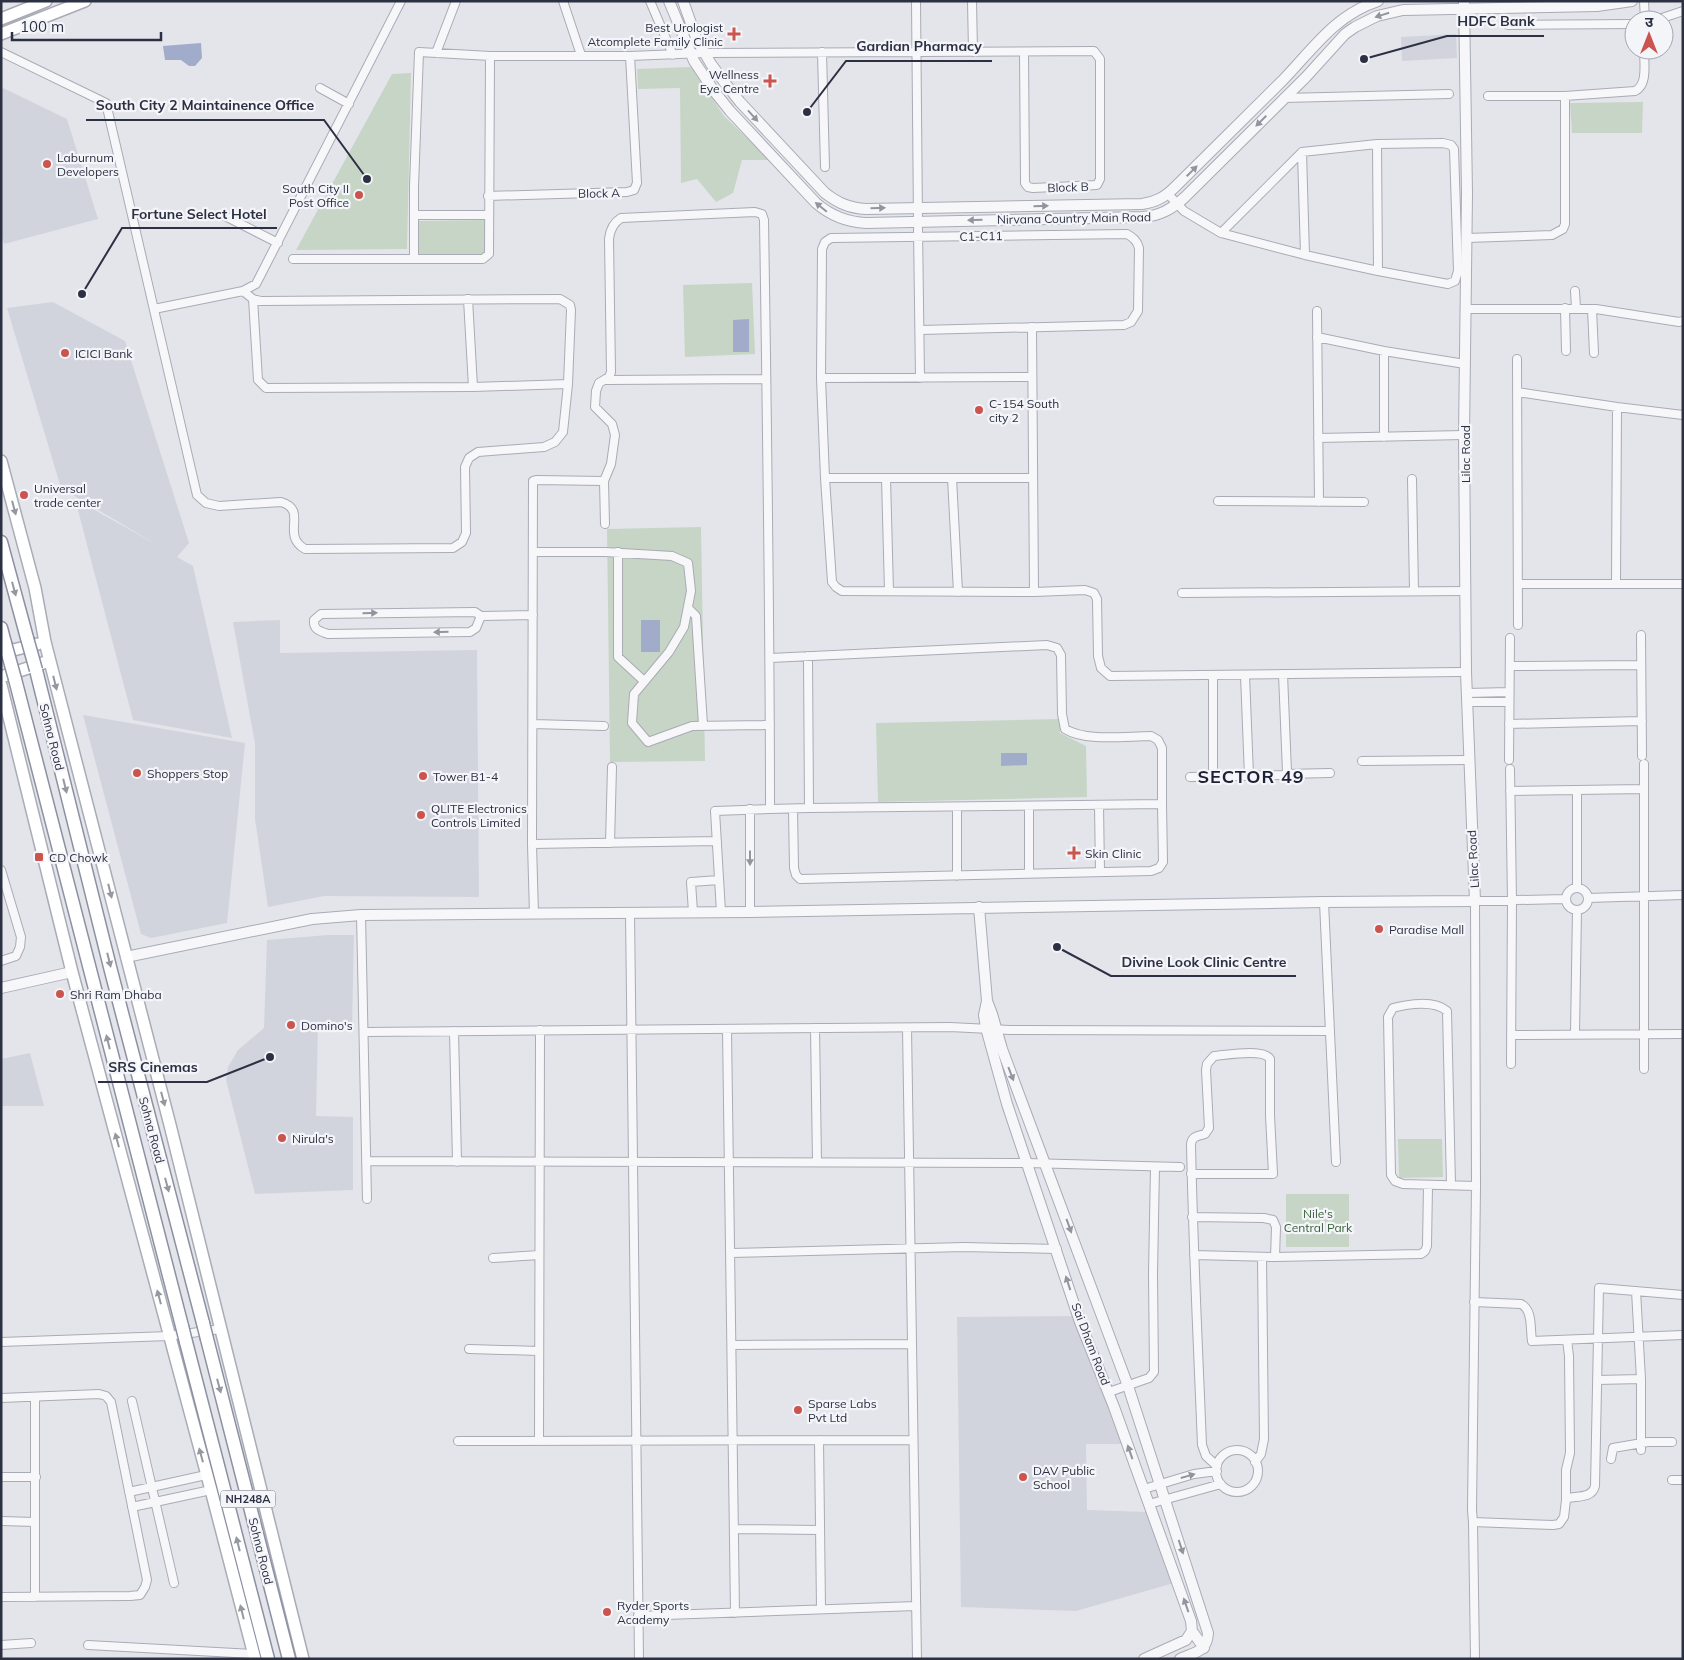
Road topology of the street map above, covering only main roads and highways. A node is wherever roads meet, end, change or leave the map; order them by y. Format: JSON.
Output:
{"nodes":[{"id":1,"x":46,"y":1,"type":"edge"},
{"id":2,"x":86,"y":1,"type":"edge"},
{"id":3,"x":1,"y":19,"type":"edge"},
{"id":4,"x":1,"y":34,"type":"edge"},
{"id":5,"x":1,"y":461,"type":"edge"},
{"id":6,"x":1,"y":542,"type":"edge"},
{"id":7,"x":1,"y":628,"type":"edge"},
{"id":8,"x":45,"y":642,"type":"junction"},
{"id":9,"x":3,"y":648,"type":"edge"},
{"id":10,"x":50,"y":661,"type":"junction"},
{"id":11,"x":1,"y":677,"type":"edge"},
{"id":12,"x":1,"y":685,"type":"edge"},
{"id":13,"x":254,"y":1656,"type":"edge"},
{"id":14,"x":268,"y":1659,"type":"edge"},
{"id":15,"x":289,"y":1659,"type":"edge"},
{"id":16,"x":303,"y":1659,"type":"edge"}],
"edges":[{"from":1,"to":3,"type":"main road"},
{"from":2,"to":4,"type":"main road"},
{"from":5,"to":8,"type":"main road","one_way":true},
{"from":6,"to":15,"type":"highway","name":"Sohna Road","number":"NH248A","one_way":true,"bridge":true},
{"from":7,"to":9,"type":"highway","name":"Sohna Road","number":"NH248A"},
{"from":8,"to":9,"type":"main road"},
{"from":8,"to":10,"type":"main road"},
{"from":14,"to":9,"type":"highway","name":"Sohna Road","number":"NH248A","one_way":true,"bridge":true},
{"from":10,"to":11,"type":"main road"},
{"from":10,"to":16,"type":"main road","one_way":true},
{"from":13,"to":12,"type":"main road","one_way":true}]}
